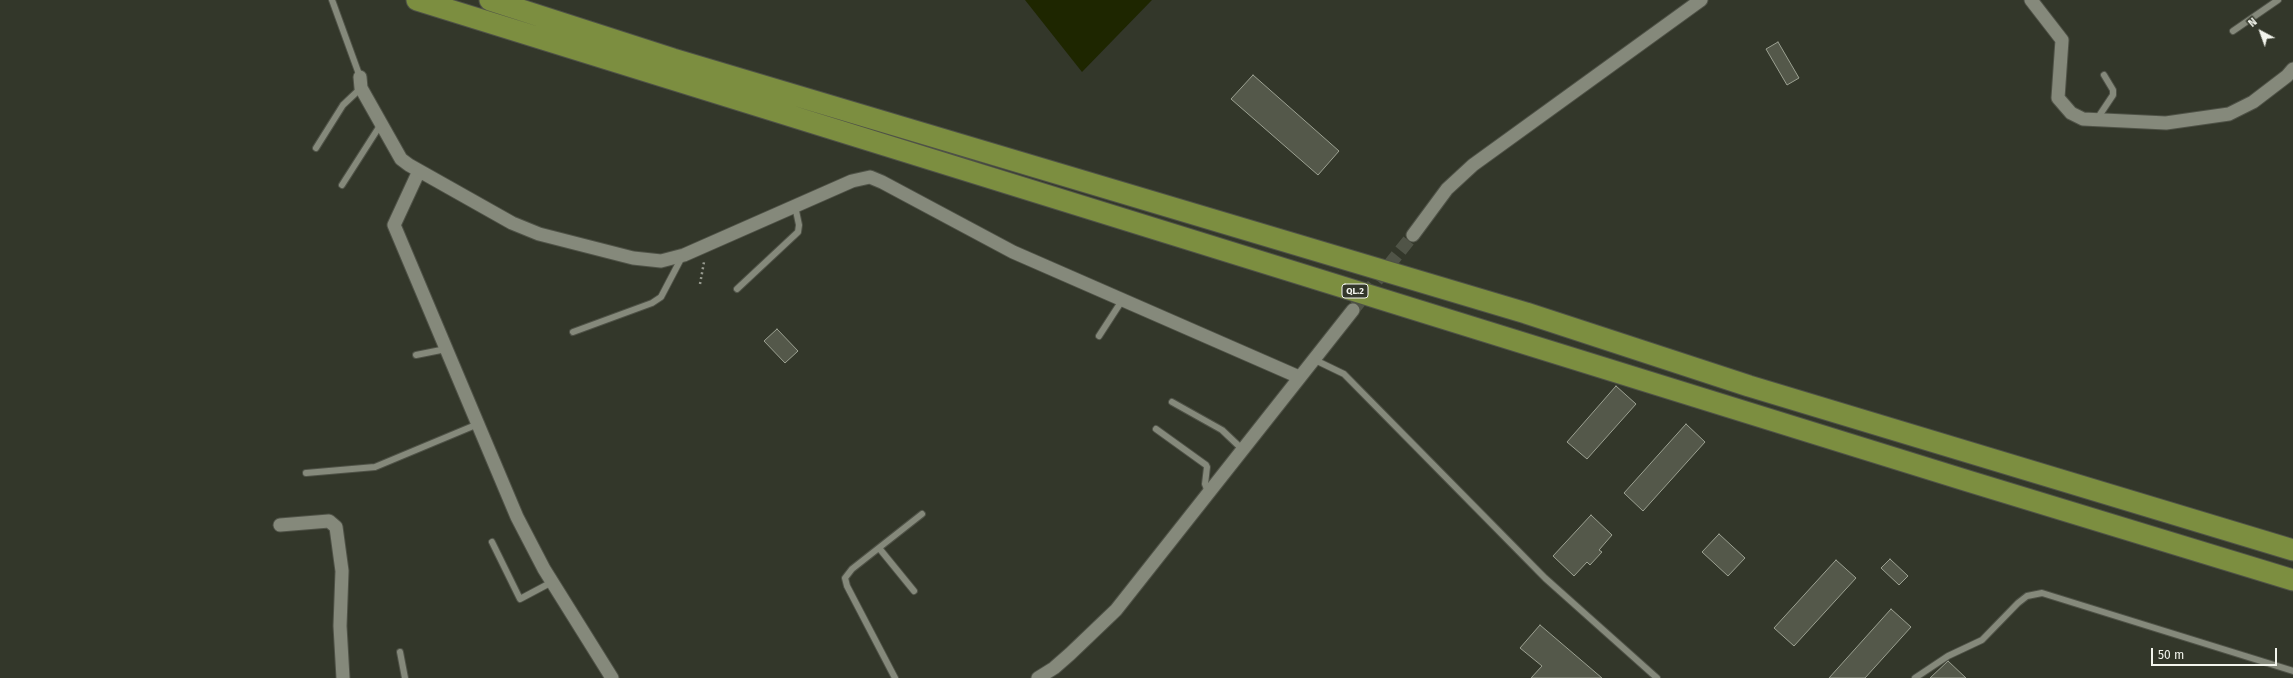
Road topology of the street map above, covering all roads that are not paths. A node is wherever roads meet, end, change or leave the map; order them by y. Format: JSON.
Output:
{"nodes":[{"id":1,"x":332,"y":0,"type":"edge"},
{"id":2,"x":417,"y":0,"type":"edge"},
{"id":3,"x":490,"y":0,"type":"edge"},
{"id":4,"x":1701,"y":0,"type":"edge"},
{"id":5,"x":2031,"y":0,"type":"edge"},
{"id":6,"x":2278,"y":0,"type":"edge"},
{"id":7,"x":2233,"y":31,"type":"dead end"},
{"id":8,"x":2293,"y":69,"type":"edge"},
{"id":9,"x":2104,"y":75,"type":"dead end"},
{"id":10,"x":360,"y":83,"type":"junction"},
{"id":11,"x":2096,"y":120,"type":"junction"},
{"id":12,"x":381,"y":124,"type":"junction"},
{"id":13,"x":316,"y":148,"type":"dead end"},
{"id":14,"x":419,"y":171,"type":"junction"},
{"id":15,"x":342,"y":185,"type":"dead end"},
{"id":16,"x":795,"y":206,"type":"junction"},
{"id":17,"x":1413,"y":235,"type":"tunnel mouth"},
{"id":18,"x":684,"y":255,"type":"junction"},
{"id":19,"x":737,"y":289,"type":"dead end"},
{"id":20,"x":1123,"y":299,"type":"junction"},
{"id":21,"x":1353,"y":310,"type":"tunnel mouth"},
{"id":22,"x":573,"y":332,"type":"dead end"},
{"id":23,"x":1099,"y":336,"type":"dead end"},
{"id":24,"x":446,"y":349,"type":"junction"},
{"id":25,"x":416,"y":355,"type":"dead end"},
{"id":26,"x":1315,"y":360,"type":"junction"},
{"id":27,"x":1299,"y":377,"type":"junction"},
{"id":28,"x":1172,"y":402,"type":"dead end"},
{"id":29,"x":478,"y":424,"type":"junction"},
{"id":30,"x":1156,"y":430,"type":"dead end"},
{"id":31,"x":1242,"y":449,"type":"junction"},
{"id":32,"x":306,"y":473,"type":"dead end"},
{"id":33,"x":1208,"y":492,"type":"junction"},
{"id":34,"x":922,"y":514,"type":"dead end"},
{"id":35,"x":280,"y":525,"type":"dead end"},
{"id":36,"x":492,"y":542,"type":"dead end"},
{"id":37,"x":879,"y":548,"type":"junction"},
{"id":38,"x":2293,"y":550,"type":"edge"},
{"id":39,"x":2293,"y":580,"type":"edge"},
{"id":40,"x":552,"y":582,"type":"junction"},
{"id":41,"x":914,"y":591,"type":"dead end"},
{"id":42,"x":400,"y":652,"type":"dead end"},
{"id":43,"x":2293,"y":671,"type":"edge"},
{"id":44,"x":343,"y":678,"type":"edge"},
{"id":45,"x":405,"y":678,"type":"edge"},
{"id":46,"x":612,"y":678,"type":"edge"},
{"id":47,"x":895,"y":678,"type":"edge"},
{"id":48,"x":1038,"y":678,"type":"edge"},
{"id":49,"x":1657,"y":678,"type":"edge"},
{"id":50,"x":1915,"y":678,"type":"edge"}],
"edges":[{"from":1,"to":10,"type":"lane"},
{"from":2,"to":39,"type":"highway","number":"QL.2"},
{"from":3,"to":38,"type":"highway"},
{"from":4,"to":17,"type":"street"},
{"from":5,"to":11,"type":"street"},
{"from":6,"to":7,"type":"lane"},
{"from":8,"to":11,"type":"street"},
{"from":9,"to":11,"type":"lane"},
{"from":10,"to":12,"type":"street"},
{"from":10,"to":13,"type":"lane"},
{"from":12,"to":14,"type":"street"},
{"from":12,"to":15,"type":"lane"},
{"from":14,"to":18,"type":"street"},
{"from":14,"to":24,"type":"street"},
{"from":16,"to":18,"type":"street"},
{"from":16,"to":19,"type":"lane"},
{"from":16,"to":20,"type":"street"},
{"from":18,"to":22,"type":"lane"},
{"from":20,"to":23,"type":"lane"},
{"from":20,"to":27,"type":"street"},
{"from":21,"to":26,"type":"street"},
{"from":24,"to":25,"type":"lane"},
{"from":24,"to":29,"type":"street"},
{"from":26,"to":27,"type":"street"},
{"from":26,"to":49,"type":"lane"},
{"from":27,"to":31,"type":"street"},
{"from":28,"to":31,"type":"lane"},
{"from":29,"to":32,"type":"lane"},
{"from":29,"to":40,"type":"street"},
{"from":30,"to":33,"type":"lane"},
{"from":31,"to":33,"type":"street"},
{"from":33,"to":48,"type":"street"},
{"from":34,"to":37,"type":"lane"},
{"from":35,"to":44,"type":"street"},
{"from":36,"to":40,"type":"lane"},
{"from":37,"to":41,"type":"lane"},
{"from":37,"to":47,"type":"lane"},
{"from":40,"to":46,"type":"street"},
{"from":42,"to":45,"type":"lane"},
{"from":43,"to":50,"type":"lane"}]}
